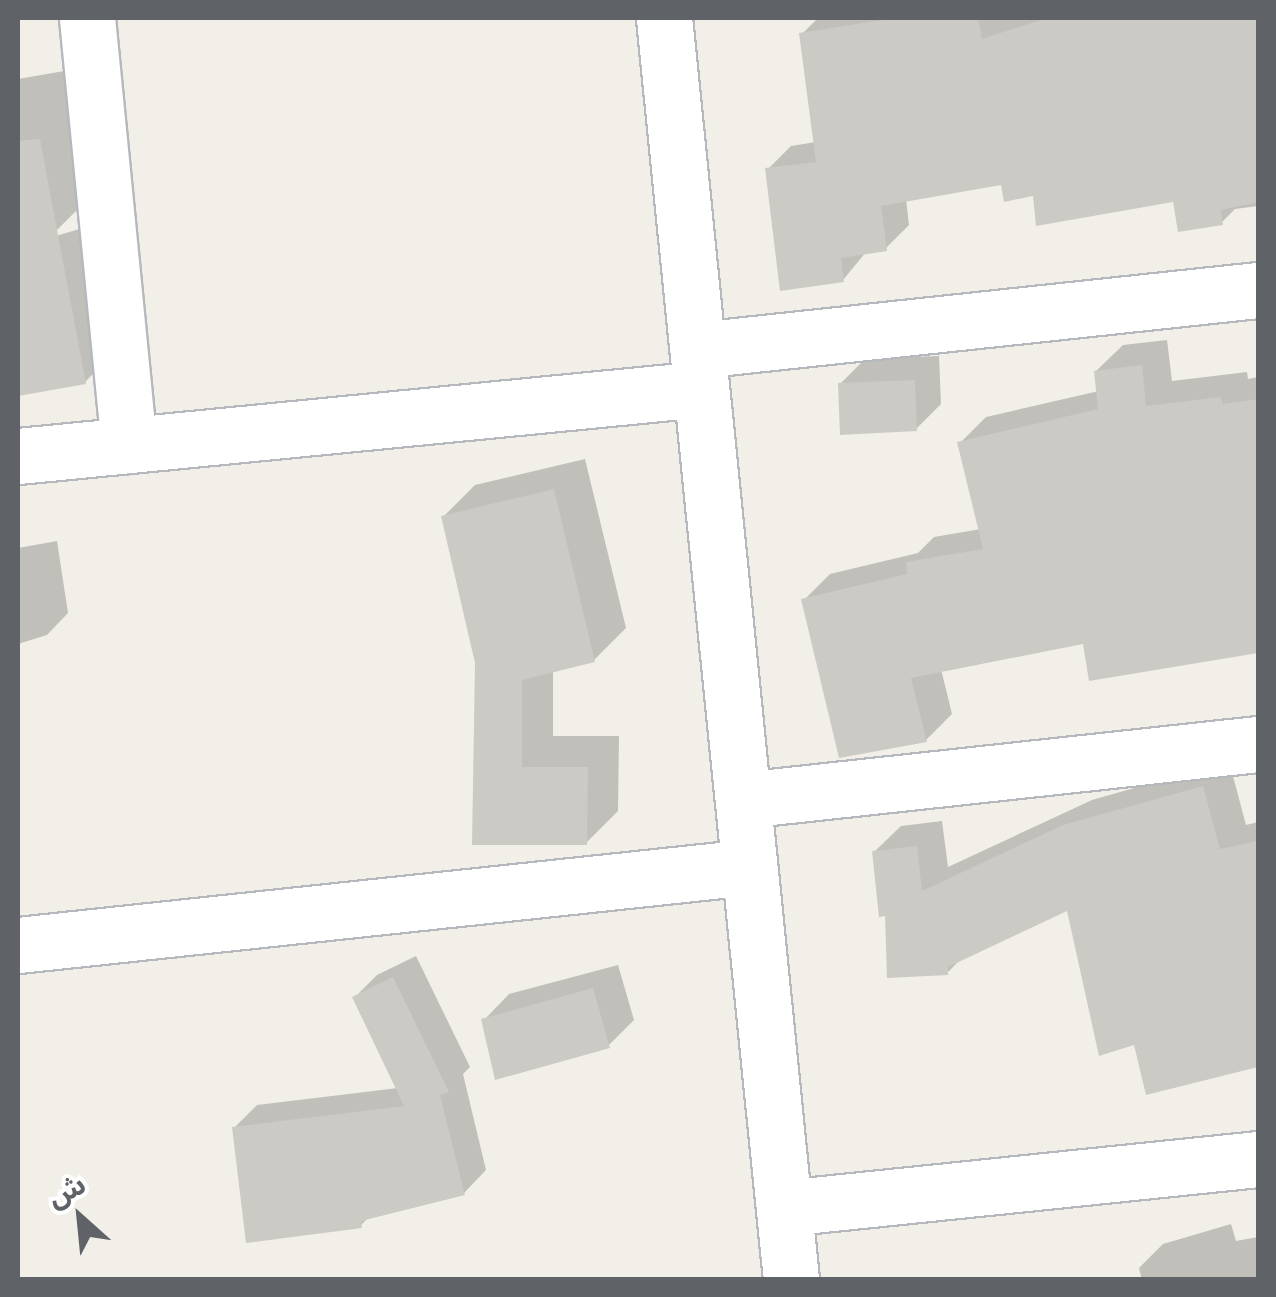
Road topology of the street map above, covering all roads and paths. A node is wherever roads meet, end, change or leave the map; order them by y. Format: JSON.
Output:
{"nodes":[{"id":1,"x":87,"y":18,"type":"edge"},
{"id":2,"x":664,"y":18,"type":"edge"},
{"id":3,"x":1258,"y":290,"type":"edge"},
{"id":4,"x":699,"y":369,"type":"junction"},
{"id":5,"x":128,"y":445,"type":"junction"},
{"id":6,"x":18,"y":456,"type":"edge"},
{"id":7,"x":1258,"y":744,"type":"edge"},
{"id":8,"x":743,"y":800,"type":"junction"},
{"id":9,"x":749,"y":866,"type":"junction"},
{"id":10,"x":18,"y":945,"type":"edge"},
{"id":11,"x":1258,"y":1158,"type":"edge"},
{"id":12,"x":784,"y":1208,"type":"junction"},
{"id":13,"x":777,"y":1278,"type":"edge"}],
"edges":[{"from":1,"to":5,"type":"street"},
{"from":2,"to":4,"type":"street"},
{"from":3,"to":4,"type":"street"},
{"from":4,"to":5,"type":"street"},
{"from":4,"to":8,"type":"street"},
{"from":5,"to":6,"type":"street"},
{"from":7,"to":8,"type":"street"},
{"from":8,"to":9,"type":"street"},
{"from":9,"to":10,"type":"street"},
{"from":9,"to":12,"type":"street"},
{"from":11,"to":12,"type":"street"},
{"from":12,"to":13,"type":"street"}]}
